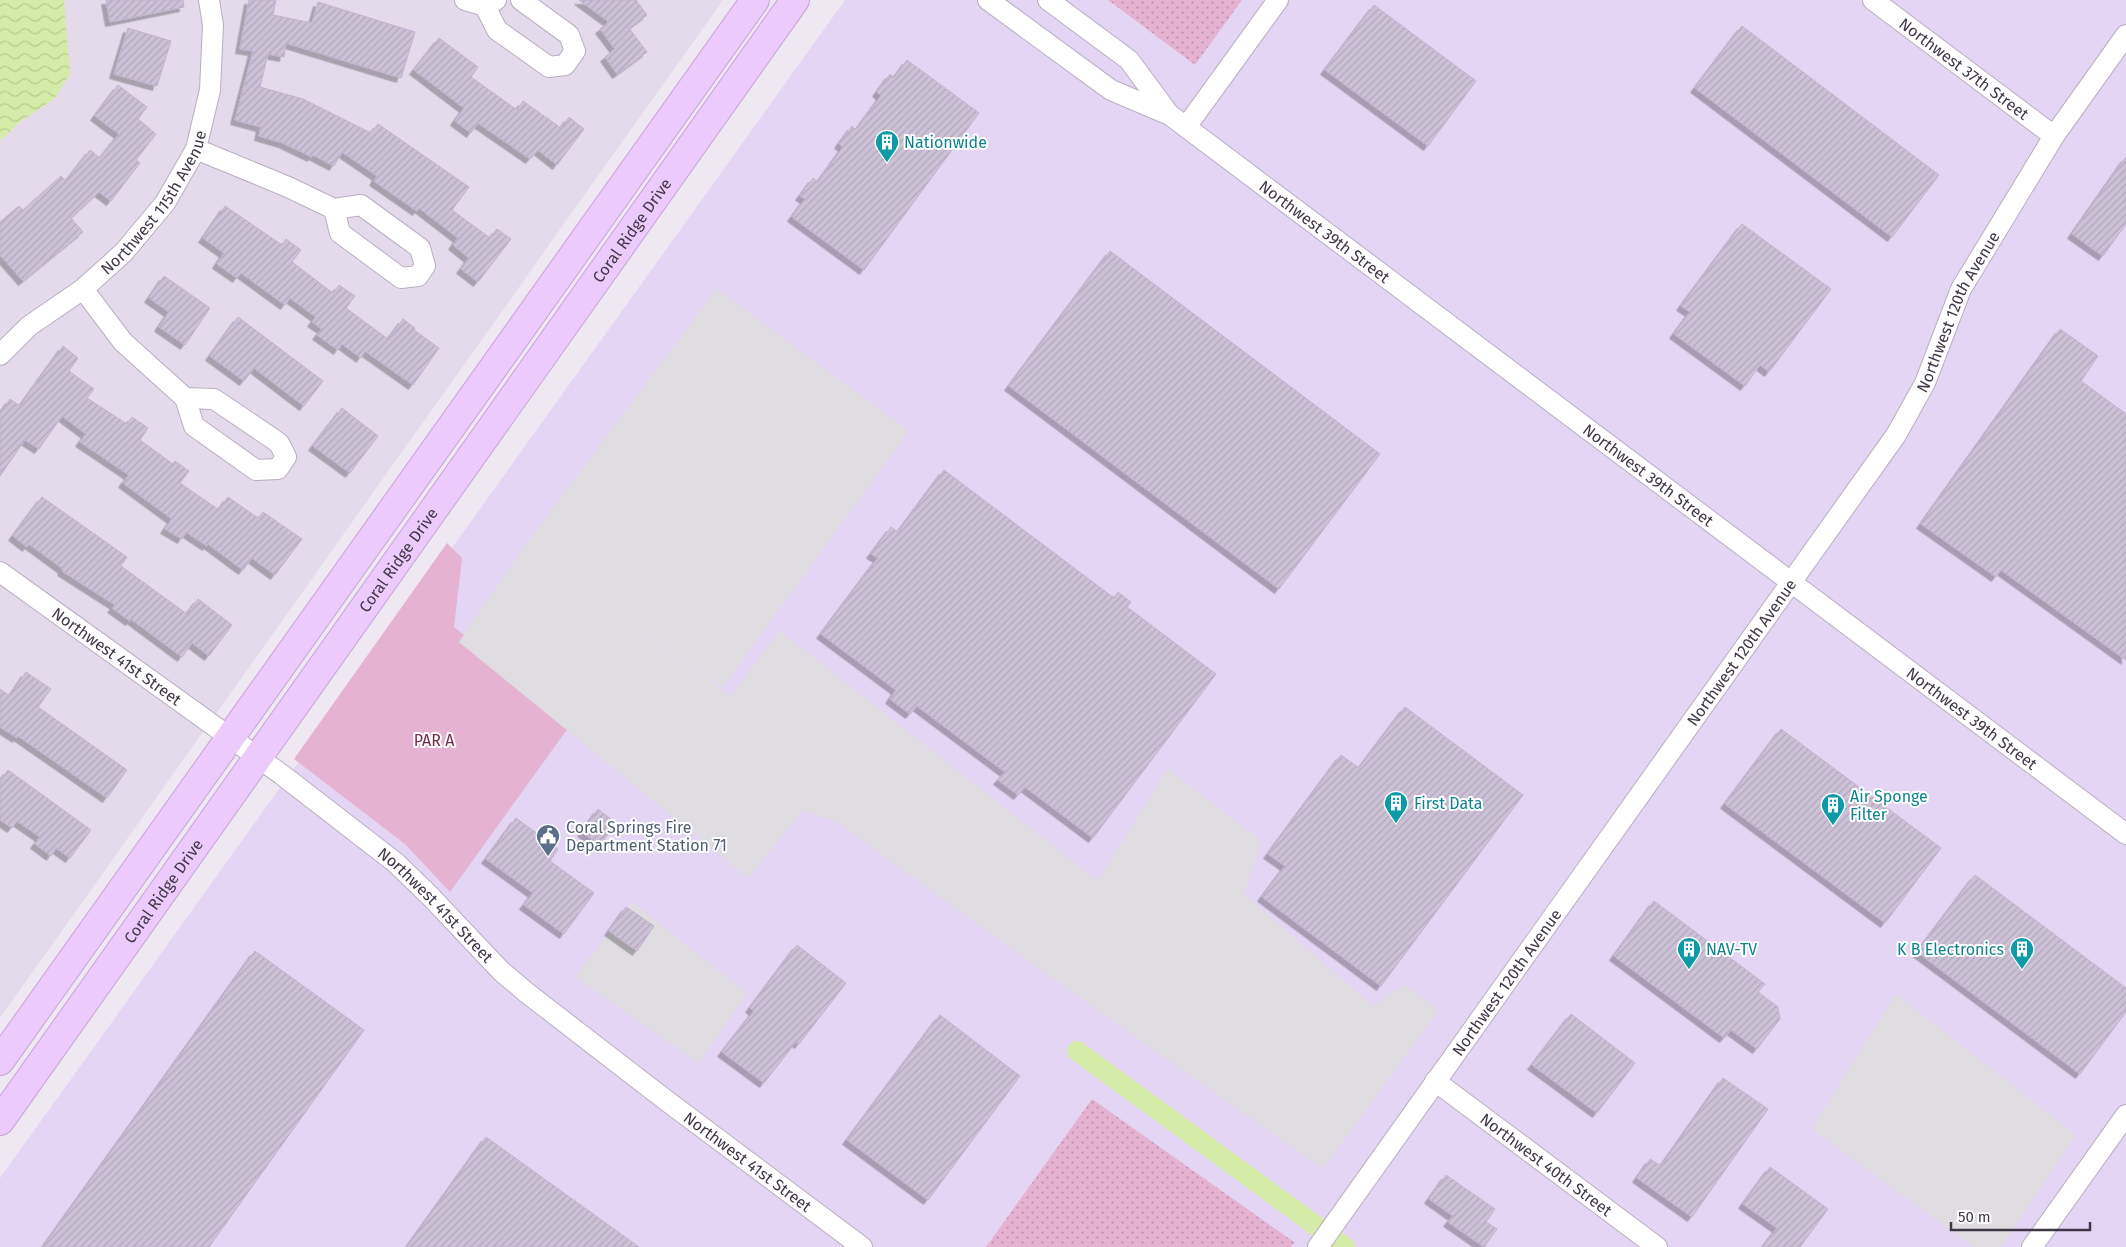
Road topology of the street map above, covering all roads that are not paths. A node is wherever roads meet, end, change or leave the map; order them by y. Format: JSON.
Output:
{"nodes":[{"id":1,"x":210,"y":0,"type":"edge"},
{"id":2,"x":465,"y":0,"type":"edge"},
{"id":3,"x":521,"y":0,"type":"edge"},
{"id":4,"x":755,"y":0,"type":"edge"},
{"id":5,"x":795,"y":0,"type":"edge"},
{"id":6,"x":988,"y":0,"type":"edge"},
{"id":7,"x":1048,"y":0,"type":"edge"},
{"id":8,"x":1278,"y":0,"type":"edge"},
{"id":9,"x":1873,"y":0,"type":"edge"},
{"id":10,"x":490,"y":3,"type":"edge"},
{"id":11,"x":2126,"y":35,"type":"edge"},
{"id":12,"x":1170,"y":115,"type":"junction"},
{"id":13,"x":1186,"y":127,"type":"junction"},
{"id":14,"x":2054,"y":136,"type":"junction"},
{"id":15,"x":196,"y":149,"type":"junction"},
{"id":16,"x":334,"y":209,"type":"dead end"},
{"id":17,"x":82,"y":289,"type":"junction"},
{"id":18,"x":0,"y":354,"type":"edge"},
{"id":19,"x":185,"y":398,"type":"junction"},
{"id":20,"x":0,"y":572,"type":"edge"},
{"id":21,"x":1792,"y":583,"type":"junction"},
{"id":22,"x":231,"y":738,"type":"junction"},
{"id":23,"x":258,"y":757,"type":"junction"},
{"id":24,"x":2126,"y":834,"type":"edge"},
{"id":25,"x":0,"y":1061,"type":"edge"},
{"id":26,"x":1435,"y":1081,"type":"junction"},
{"id":27,"x":2126,"y":1115,"type":"edge"},
{"id":28,"x":0,"y":1121,"type":"edge"},
{"id":29,"x":862,"y":1247,"type":"edge"},
{"id":30,"x":1318,"y":1247,"type":"edge"},
{"id":31,"x":1657,"y":1247,"type":"edge"},
{"id":32,"x":2032,"y":1247,"type":"edge"}],
"edges":[{"from":1,"to":15,"type":"street","name":"Northwest 115th Avenue"},
{"from":2,"to":10,"type":"street"},
{"from":3,"to":10,"type":"street"},
{"from":4,"to":22,"type":"main road","name":"Coral Ridge Drive"},
{"from":5,"to":23,"type":"main road","name":"Coral Ridge Drive"},
{"from":6,"to":12,"type":"street","name":"Northwest 39th Street"},
{"from":7,"to":12,"type":"street","name":"Northwest 39th Street"},
{"from":8,"to":13,"type":"street"},
{"from":9,"to":14,"type":"street","name":"Northwest 37th Street"},
{"from":11,"to":14,"type":"street","name":"Northwest 120th Avenue"},
{"from":12,"to":13,"type":"street","name":"Northwest 39th Street"},
{"from":13,"to":21,"type":"street","name":"Northwest 39th Street"},
{"from":14,"to":21,"type":"street","name":"Northwest 120th Avenue"},
{"from":15,"to":16,"type":"street"},
{"from":15,"to":17,"type":"street","name":"Northwest 115th Avenue"},
{"from":17,"to":18,"type":"street","name":"Northwest 115th Avenue"},
{"from":17,"to":19,"type":"street"},
{"from":19,"to":19,"type":"street"},
{"from":20,"to":22,"type":"street","name":"Northwest 41st Street"},
{"from":21,"to":24,"type":"street","name":"Northwest 39th Street"},
{"from":21,"to":26,"type":"street","name":"Northwest 120th Avenue"},
{"from":22,"to":23,"type":"street","name":"Northwest 41st Street"},
{"from":22,"to":25,"type":"main road","name":"Coral Ridge Drive"},
{"from":23,"to":28,"type":"main road","name":"Coral Ridge Drive"},
{"from":23,"to":29,"type":"street","name":"Northwest 41st Street"},
{"from":26,"to":30,"type":"street","name":"Northwest 120th Avenue"},
{"from":26,"to":31,"type":"street","name":"Northwest 40th Street"},
{"from":27,"to":32,"type":"street"}]}
